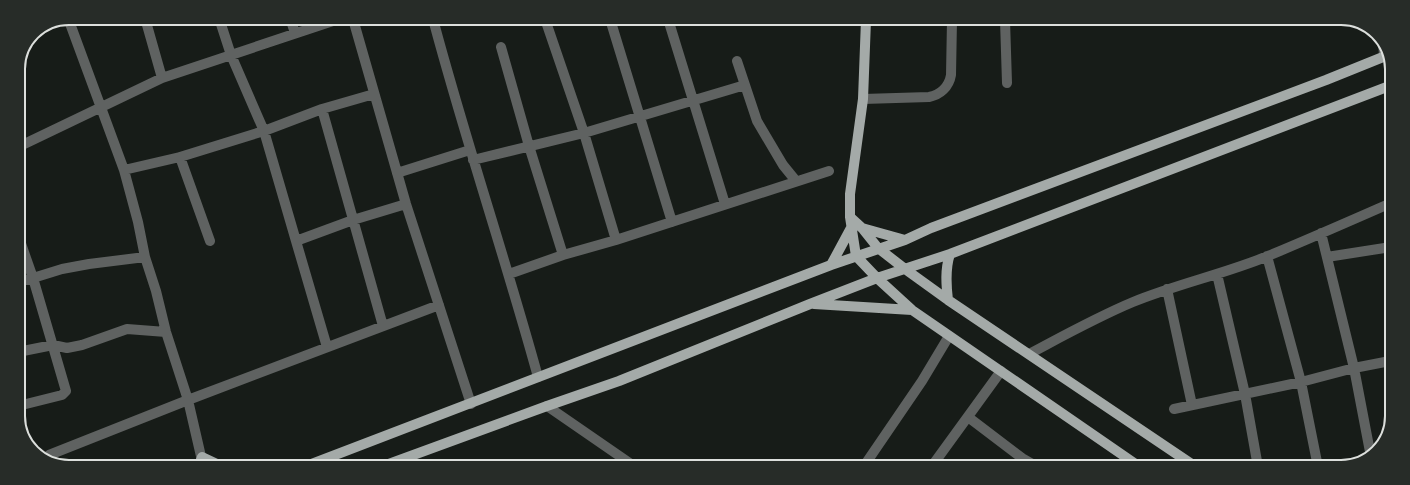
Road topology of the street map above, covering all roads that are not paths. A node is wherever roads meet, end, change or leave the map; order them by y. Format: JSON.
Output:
{"nodes":[{"id":1,"x":71,"y":25,"type":"edge"},
{"id":2,"x":147,"y":25,"type":"edge"},
{"id":3,"x":221,"y":25,"type":"edge"},
{"id":4,"x":292,"y":25,"type":"edge"},
{"id":5,"x":318,"y":25,"type":"edge"},
{"id":6,"x":355,"y":25,"type":"edge"},
{"id":7,"x":435,"y":25,"type":"edge"},
{"id":8,"x":547,"y":25,"type":"edge"},
{"id":9,"x":612,"y":25,"type":"edge"},
{"id":10,"x":670,"y":25,"type":"edge"},
{"id":11,"x":866,"y":25,"type":"edge"},
{"id":12,"x":952,"y":25,"type":"edge"},
{"id":13,"x":1005,"y":25,"type":"edge"},
{"id":14,"x":295,"y":33,"type":"junction"},
{"id":15,"x":501,"y":47,"type":"dead end"},
{"id":16,"x":231,"y":55,"type":"junction"},
{"id":17,"x":1383,"y":57,"type":"edge"},
{"id":18,"x":737,"y":61,"type":"dead end"},
{"id":19,"x":162,"y":78,"type":"junction"},
{"id":20,"x":1007,"y":83,"type":"dead end"},
{"id":21,"x":745,"y":85,"type":"junction"},
{"id":22,"x":1385,"y":88,"type":"edge"},
{"id":23,"x":374,"y":94,"type":"junction"},
{"id":24,"x":863,"y":99,"type":"junction"},
{"id":25,"x":694,"y":100,"type":"junction"},
{"id":26,"x":101,"y":107,"type":"junction"},
{"id":27,"x":322,"y":109,"type":"junction"},
{"id":28,"x":640,"y":116,"type":"junction"},
{"id":29,"x":264,"y":131,"type":"junction"},
{"id":30,"x":584,"y":133,"type":"junction"},
{"id":31,"x":25,"y":144,"type":"edge"},
{"id":32,"x":528,"y":146,"type":"junction"},
{"id":33,"x":470,"y":150,"type":"junction"},
{"id":34,"x":180,"y":157,"type":"junction"},
{"id":35,"x":473,"y":160,"type":"junction"},
{"id":36,"x":124,"y":170,"type":"junction"},
{"id":37,"x":829,"y":171,"type":"dead end"},
{"id":38,"x":397,"y":173,"type":"junction"},
{"id":39,"x":796,"y":181,"type":"junction"},
{"id":40,"x":406,"y":204,"type":"junction"},
{"id":41,"x":725,"y":204,"type":"junction"},
{"id":42,"x":1385,"y":206,"type":"edge"},
{"id":43,"x":850,"y":217,"type":"junction"},
{"id":44,"x":353,"y":220,"type":"junction"},
{"id":45,"x":672,"y":222,"type":"junction"},
{"id":46,"x":851,"y":228,"type":"junction"},
{"id":47,"x":862,"y":228,"type":"junction"},
{"id":48,"x":1321,"y":233,"type":"junction"},
{"id":49,"x":616,"y":240,"type":"junction"},
{"id":50,"x":905,"y":240,"type":"junction"},
{"id":51,"x":210,"y":241,"type":"dead end"},
{"id":52,"x":296,"y":241,"type":"junction"},
{"id":53,"x":1385,"y":247,"type":"edge"},
{"id":54,"x":878,"y":248,"type":"junction"},
{"id":55,"x":950,"y":254,"type":"junction"},
{"id":56,"x":25,"y":255,"type":"edge"},
{"id":57,"x":563,"y":255,"type":"junction"},
{"id":58,"x":856,"y":256,"type":"junction"},
{"id":59,"x":1268,"y":256,"type":"junction"},
{"id":60,"x":145,"y":257,"type":"junction"},
{"id":61,"x":1327,"y":257,"type":"junction"},
{"id":62,"x":831,"y":265,"type":"junction"},
{"id":63,"x":905,"y":269,"type":"junction"},
{"id":64,"x":509,"y":274,"type":"junction"},
{"id":65,"x":1217,"y":274,"type":"junction"},
{"id":66,"x":33,"y":278,"type":"junction"},
{"id":67,"x":877,"y":278,"type":"junction"},
{"id":68,"x":25,"y":280,"type":"edge"},
{"id":69,"x":1167,"y":289,"type":"junction"},
{"id":70,"x":948,"y":300,"type":"junction"},
{"id":71,"x":810,"y":304,"type":"junction"},
{"id":72,"x":439,"y":305,"type":"junction"},
{"id":73,"x":912,"y":310,"type":"junction"},
{"id":74,"x":384,"y":326,"type":"junction"},
{"id":75,"x":166,"y":332,"type":"junction"},
{"id":76,"x":949,"y":336,"type":"junction"},
{"id":77,"x":53,"y":345,"type":"junction"},
{"id":78,"x":327,"y":347,"type":"junction"},
{"id":79,"x":25,"y":351,"type":"edge"},
{"id":80,"x":1030,"y":354,"type":"junction"},
{"id":81,"x":1385,"y":362,"type":"edge"},
{"id":82,"x":1354,"y":368,"type":"junction"},
{"id":83,"x":1001,"y":371,"type":"junction"},
{"id":84,"x":538,"y":377,"type":"junction"},
{"id":85,"x":1301,"y":382,"type":"junction"},
{"id":86,"x":1245,"y":394,"type":"junction"},
{"id":87,"x":188,"y":400,"type":"junction"},
{"id":88,"x":25,"y":404,"type":"edge"},
{"id":89,"x":471,"y":404,"type":"junction"},
{"id":90,"x":1192,"y":405,"type":"junction"},
{"id":91,"x":546,"y":406,"type":"junction"},
{"id":92,"x":1174,"y":409,"type":"dead end"},
{"id":93,"x":968,"y":417,"type":"junction"},
{"id":94,"x":1370,"y":449,"type":"edge"},
{"id":95,"x":52,"y":457,"type":"edge"},
{"id":96,"x":201,"y":460,"type":"edge"},
{"id":97,"x":323,"y":460,"type":"edge"},
{"id":98,"x":400,"y":460,"type":"edge"},
{"id":99,"x":625,"y":460,"type":"edge"},
{"id":100,"x":868,"y":460,"type":"edge"},
{"id":101,"x":936,"y":460,"type":"edge"},
{"id":102,"x":1017,"y":460,"type":"edge"},
{"id":103,"x":1130,"y":460,"type":"edge"},
{"id":104,"x":1186,"y":460,"type":"edge"},
{"id":105,"x":1257,"y":460,"type":"edge"},
{"id":106,"x":1317,"y":460,"type":"edge"}],
"edges":[{"from":1,"to":26,"type":"street"},
{"from":2,"to":19,"type":"street"},
{"from":3,"to":16,"type":"street"},
{"from":4,"to":14,"type":"street"},
{"from":5,"to":14,"type":"street"},
{"from":6,"to":23,"type":"street"},
{"from":7,"to":33,"type":"street"},
{"from":8,"to":30,"type":"street"},
{"from":9,"to":28,"type":"street"},
{"from":10,"to":25,"type":"street"},
{"from":11,"to":24,"type":"main road"},
{"from":12,"to":24,"type":"street"},
{"from":13,"to":20,"type":"street"},
{"from":14,"to":16,"type":"street"},
{"from":15,"to":32,"type":"street"},
{"from":16,"to":19,"type":"street"},
{"from":16,"to":29,"type":"street"},
{"from":17,"to":50,"type":"main road"},
{"from":18,"to":21,"type":"street"},
{"from":19,"to":26,"type":"street"},
{"from":21,"to":25,"type":"street"},
{"from":21,"to":39,"type":"street"},
{"from":22,"to":55,"type":"main road"},
{"from":23,"to":27,"type":"street"},
{"from":23,"to":38,"type":"street"},
{"from":24,"to":43,"type":"main road"},
{"from":25,"to":28,"type":"street"},
{"from":25,"to":41,"type":"street"},
{"from":26,"to":31,"type":"street"},
{"from":26,"to":36,"type":"street"},
{"from":27,"to":29,"type":"street"},
{"from":27,"to":44,"type":"street"},
{"from":28,"to":30,"type":"street"},
{"from":28,"to":45,"type":"street"},
{"from":29,"to":34,"type":"street"},
{"from":29,"to":52,"type":"street"},
{"from":30,"to":32,"type":"street"},
{"from":30,"to":49,"type":"street"},
{"from":32,"to":35,"type":"street"},
{"from":32,"to":57,"type":"street"},
{"from":33,"to":35,"type":"street"},
{"from":33,"to":38,"type":"street"},
{"from":34,"to":36,"type":"street"},
{"from":34,"to":51,"type":"street"},
{"from":35,"to":64,"type":"street"},
{"from":36,"to":60,"type":"street"},
{"from":37,"to":39,"type":"street"},
{"from":38,"to":40,"type":"street"},
{"from":39,"to":41,"type":"street"},
{"from":40,"to":44,"type":"street"},
{"from":40,"to":72,"type":"street"},
{"from":41,"to":45,"type":"street"},
{"from":42,"to":48,"type":"street"},
{"from":43,"to":46,"type":"main road"},
{"from":43,"to":47,"type":"main road"},
{"from":44,"to":52,"type":"street"},
{"from":44,"to":74,"type":"street"},
{"from":45,"to":49,"type":"street"},
{"from":46,"to":58,"type":"main road"},
{"from":46,"to":62,"type":"main road"},
{"from":47,"to":50,"type":"main road"},
{"from":47,"to":54,"type":"main road"},
{"from":48,"to":59,"type":"street"},
{"from":48,"to":61,"type":"street"},
{"from":49,"to":57,"type":"street"},
{"from":50,"to":54,"type":"main road"},
{"from":52,"to":78,"type":"street"},
{"from":53,"to":61,"type":"street"},
{"from":54,"to":58,"type":"main road"},
{"from":54,"to":63,"type":"main road"},
{"from":55,"to":63,"type":"main road"},
{"from":55,"to":70,"type":"main road"},
{"from":56,"to":66,"type":"street"},
{"from":57,"to":64,"type":"street"},
{"from":58,"to":62,"type":"main road"},
{"from":58,"to":67,"type":"main road"},
{"from":59,"to":65,"type":"street"},
{"from":59,"to":85,"type":"street"},
{"from":60,"to":66,"type":"street"},
{"from":60,"to":75,"type":"street"},
{"from":61,"to":82,"type":"street"},
{"from":62,"to":84,"type":"main road"},
{"from":63,"to":67,"type":"main road"},
{"from":63,"to":70,"type":"main road"},
{"from":64,"to":84,"type":"street"},
{"from":65,"to":69,"type":"street"},
{"from":65,"to":86,"type":"street"},
{"from":66,"to":68,"type":"street"},
{"from":66,"to":77,"type":"street"},
{"from":67,"to":71,"type":"main road"},
{"from":67,"to":73,"type":"main road"},
{"from":69,"to":80,"type":"street"},
{"from":69,"to":90,"type":"street"},
{"from":70,"to":80,"type":"main road"},
{"from":71,"to":73,"type":"main road"},
{"from":71,"to":91,"type":"main road"},
{"from":72,"to":74,"type":"street"},
{"from":72,"to":89,"type":"street"},
{"from":73,"to":76,"type":"main road"},
{"from":74,"to":78,"type":"street"},
{"from":75,"to":77,"type":"street"},
{"from":75,"to":87,"type":"street"},
{"from":76,"to":83,"type":"main road"},
{"from":76,"to":100,"type":"street"},
{"from":77,"to":79,"type":"street"},
{"from":77,"to":88,"type":"street"},
{"from":78,"to":87,"type":"street"},
{"from":80,"to":104,"type":"main road"},
{"from":81,"to":82,"type":"street"},
{"from":82,"to":85,"type":"street"},
{"from":82,"to":94,"type":"street"},
{"from":83,"to":93,"type":"street"},
{"from":83,"to":103,"type":"main road"},
{"from":84,"to":89,"type":"main road"},
{"from":85,"to":86,"type":"street"},
{"from":85,"to":106,"type":"street"},
{"from":86,"to":90,"type":"street"},
{"from":86,"to":105,"type":"street"},
{"from":87,"to":95,"type":"street"},
{"from":87,"to":96,"type":"street"},
{"from":89,"to":97,"type":"main road"},
{"from":90,"to":92,"type":"street"},
{"from":91,"to":98,"type":"main road"},
{"from":91,"to":99,"type":"street"},
{"from":93,"to":101,"type":"street"},
{"from":93,"to":102,"type":"street"}]}
